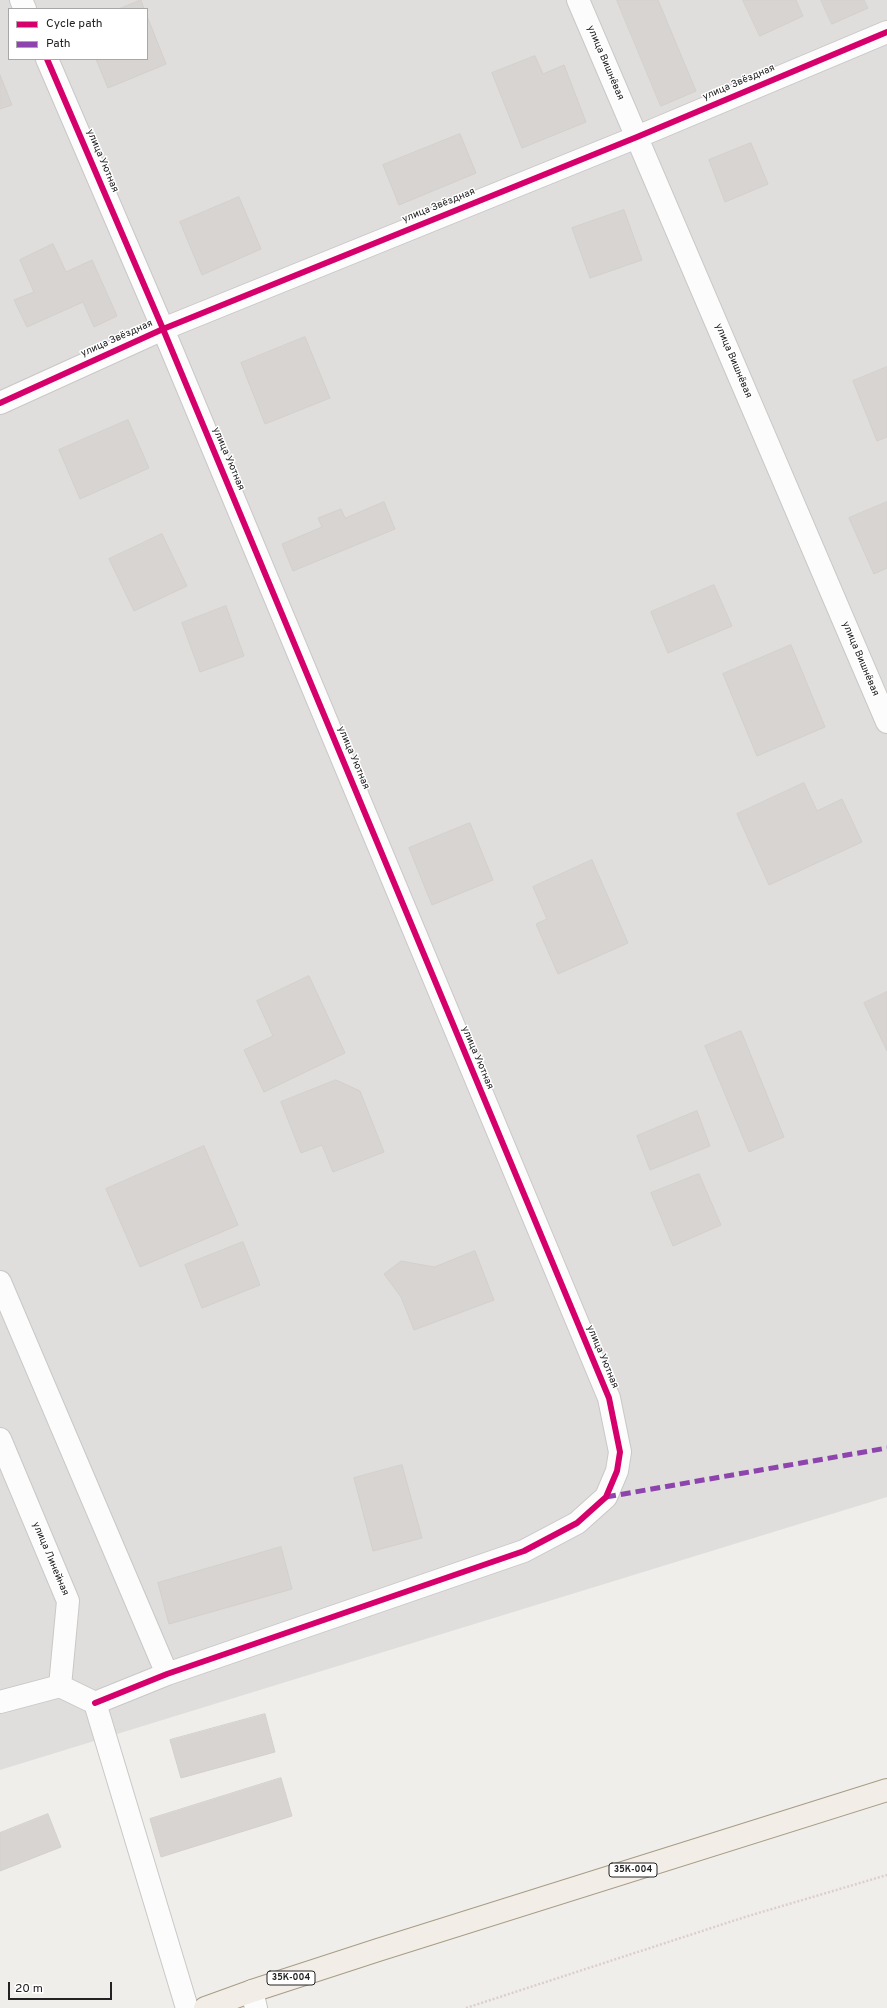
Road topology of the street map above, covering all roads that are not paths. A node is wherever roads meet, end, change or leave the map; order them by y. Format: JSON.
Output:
{"nodes":[{"id":1,"x":578,"y":0,"type":"edge"},
{"id":2,"x":887,"y":32,"type":"edge"},
{"id":3,"x":47,"y":60,"type":"edge"},
{"id":4,"x":637,"y":137,"type":"junction"},
{"id":5,"x":163,"y":329,"type":"junction"},
{"id":6,"x":0,"y":403,"type":"edge"},
{"id":7,"x":887,"y":722,"type":"edge"},
{"id":8,"x":0,"y":1282,"type":"edge"},
{"id":9,"x":0,"y":1439,"type":"edge"},
{"id":10,"x":167,"y":1674,"type":"junction"},
{"id":11,"x":60,"y":1686,"type":"junction"},
{"id":12,"x":0,"y":1702,"type":"edge"},
{"id":13,"x":95,"y":1702,"type":"junction"},
{"id":14,"x":887,"y":1790,"type":"edge"},
{"id":15,"x":254,"y":2000,"type":"edge"},
{"id":16,"x":187,"y":2008,"type":"edge"},
{"id":17,"x":205,"y":2008,"type":"edge"}],
"edges":[{"from":1,"to":4,"type":"street","name":"улица Вишнёвая"},
{"from":2,"to":4,"type":"street","name":"улица Звёздная"},
{"from":3,"to":5,"type":"street","name":"улица Уютная"},
{"from":4,"to":5,"type":"street","name":"улица Звёздная"},
{"from":4,"to":7,"type":"street","name":"улица Вишнёвая"},
{"from":5,"to":6,"type":"street","name":"улица Звёздная"},
{"from":5,"to":10,"type":"street","name":"улица Уютная"},
{"from":8,"to":10,"type":"street"},
{"from":9,"to":11,"type":"street","name":"улица Линейная"},
{"from":10,"to":13,"type":"street","name":"улица Уютная"},
{"from":11,"to":12,"type":"street"},
{"from":11,"to":13,"type":"street"},
{"from":13,"to":16,"type":"street"},
{"from":14,"to":15,"type":"main road","number":"35К-004"},
{"from":15,"to":17,"type":"main road","number":"35К-004"}]}
